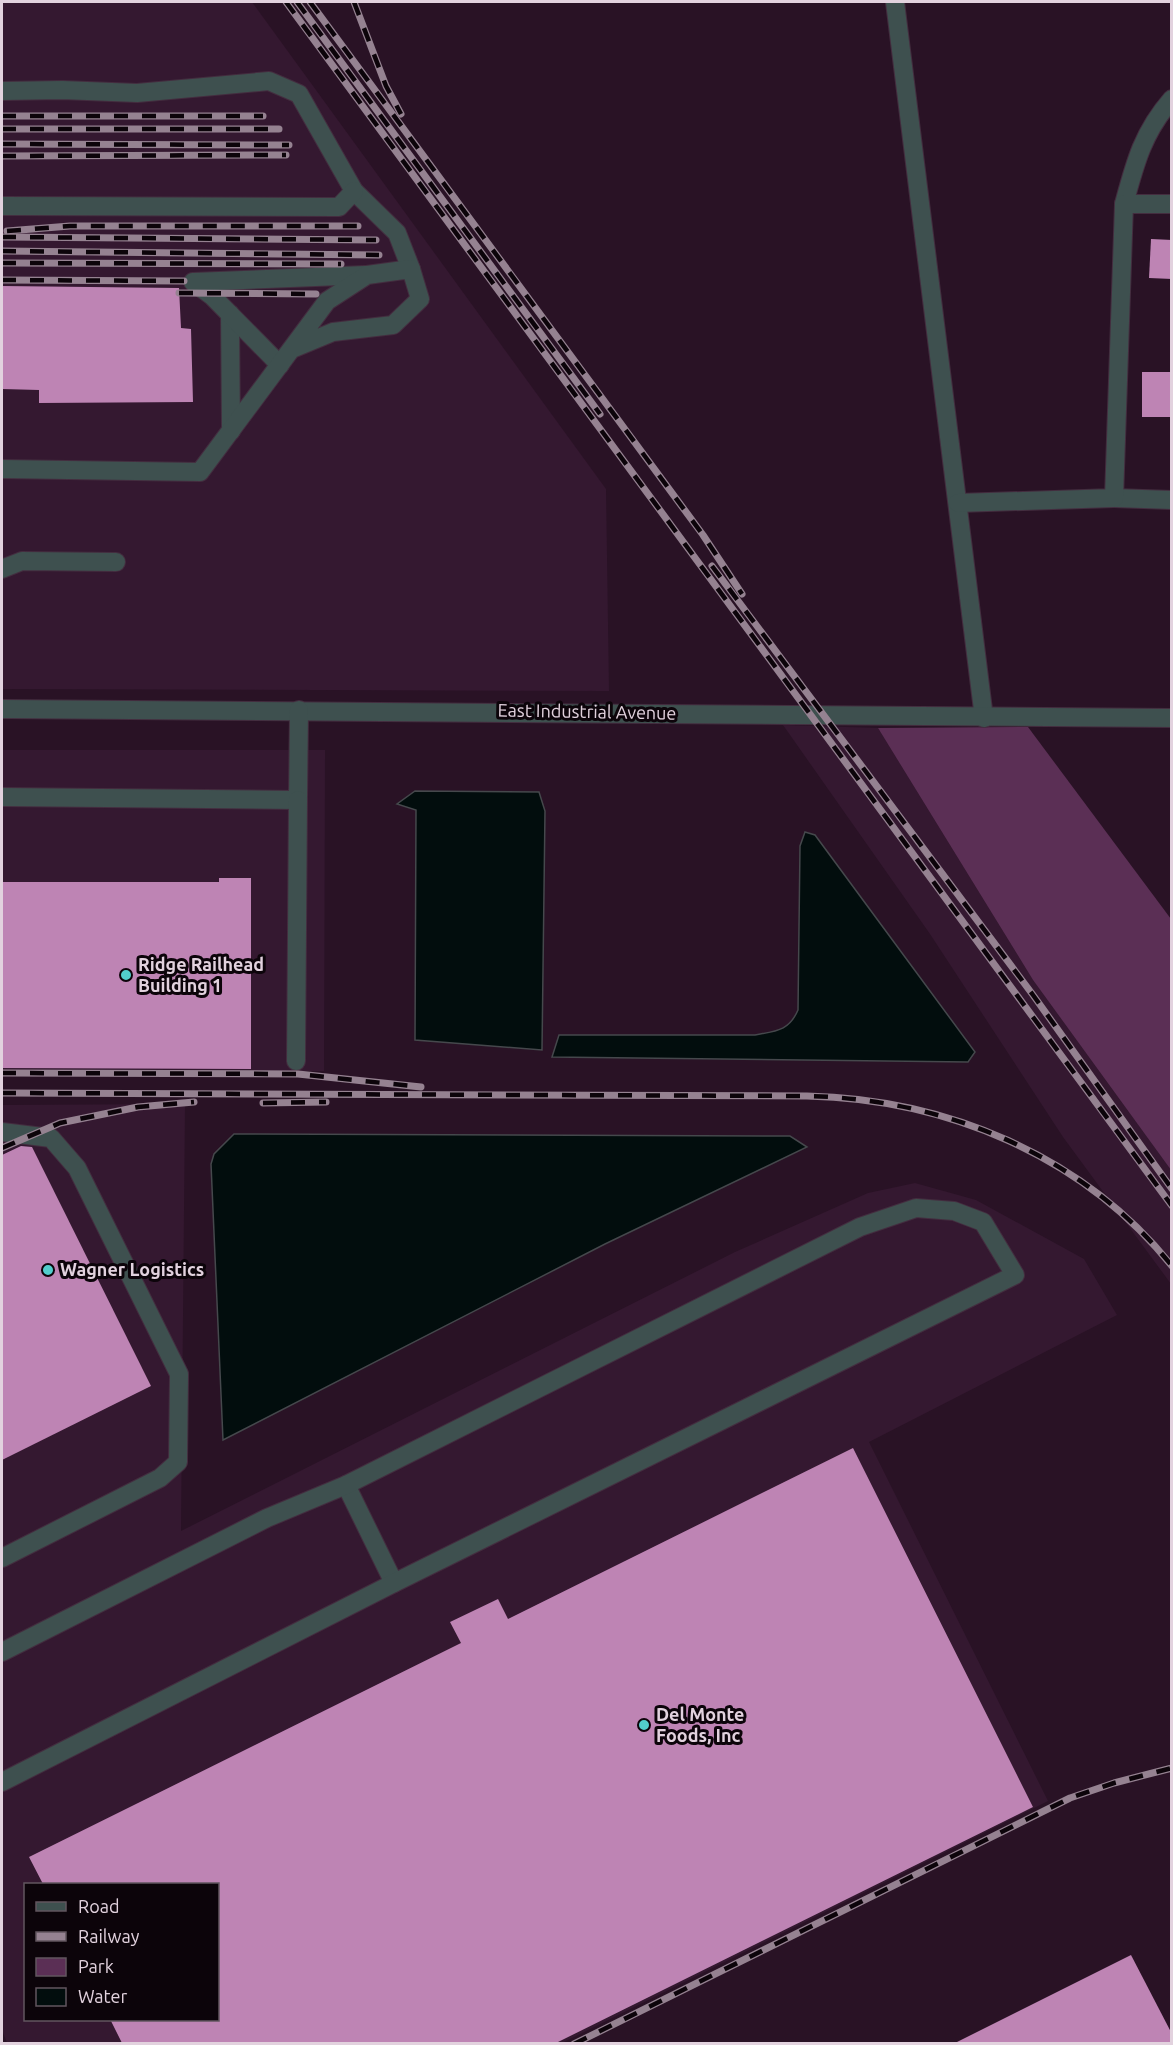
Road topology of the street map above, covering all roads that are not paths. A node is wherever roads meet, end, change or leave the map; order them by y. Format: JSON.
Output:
{"nodes":[{"id":1,"x":895,"y":2,"type":"edge"},
{"id":2,"x":2,"y":91,"type":"edge"},
{"id":3,"x":1172,"y":99,"type":"edge"},
{"id":4,"x":354,"y":191,"type":"junction"},
{"id":5,"x":1124,"y":204,"type":"junction"},
{"id":6,"x":1172,"y":204,"type":"edge"},
{"id":7,"x":2,"y":206,"type":"edge"},
{"id":8,"x":411,"y":269,"type":"junction"},
{"id":9,"x":367,"y":275,"type":"junction"},
{"id":10,"x":230,"y":314,"type":"junction"},
{"id":11,"x":292,"y":349,"type":"junction"},
{"id":12,"x":280,"y":365,"type":"junction"},
{"id":13,"x":231,"y":431,"type":"junction"},
{"id":14,"x":2,"y":469,"type":"edge"},
{"id":15,"x":1114,"y":498,"type":"junction"},
{"id":16,"x":1172,"y":500,"type":"edge"},
{"id":17,"x":957,"y":502,"type":"junction"},
{"id":18,"x":116,"y":562,"type":"dead end"},
{"id":19,"x":2,"y":570,"type":"edge"},
{"id":20,"x":2,"y":709,"type":"edge"},
{"id":21,"x":300,"y":710,"type":"junction"},
{"id":22,"x":1172,"y":717,"type":"edge"},
{"id":23,"x":984,"y":718,"type":"junction"},
{"id":24,"x":2,"y":797,"type":"edge"},
{"id":25,"x":298,"y":800,"type":"junction"},
{"id":26,"x":296,"y":1062,"type":"dead end"},
{"id":27,"x":2,"y":1132,"type":"edge"},
{"id":28,"x":346,"y":1485,"type":"junction"},
{"id":29,"x":2,"y":1558,"type":"edge"},
{"id":30,"x":394,"y":1583,"type":"junction"},
{"id":31,"x":2,"y":1652,"type":"edge"},
{"id":32,"x":2,"y":1782,"type":"edge"}],
"edges":[{"from":1,"to":17,"type":"street"},
{"from":2,"to":4,"type":"street"},
{"from":3,"to":5,"type":"street"},
{"from":4,"to":7,"type":"street"},
{"from":4,"to":8,"type":"street"},
{"from":5,"to":6,"type":"street"},
{"from":5,"to":15,"type":"street"},
{"from":8,"to":9,"type":"street"},
{"from":8,"to":11,"type":"street"},
{"from":9,"to":10,"type":"street"},
{"from":9,"to":11,"type":"street"},
{"from":10,"to":12,"type":"street"},
{"from":10,"to":13,"type":"street"},
{"from":11,"to":12,"type":"street"},
{"from":12,"to":13,"type":"street"},
{"from":13,"to":14,"type":"street"},
{"from":15,"to":16,"type":"street"},
{"from":15,"to":17,"type":"street"},
{"from":17,"to":23,"type":"street"},
{"from":18,"to":19,"type":"street"},
{"from":20,"to":21,"type":"street","name":"East Industrial Avenue"},
{"from":21,"to":23,"type":"street","name":"East Industrial Avenue"},
{"from":21,"to":25,"type":"street"},
{"from":22,"to":23,"type":"street","name":"East Industrial Avenue"},
{"from":24,"to":25,"type":"street"},
{"from":25,"to":26,"type":"street"},
{"from":27,"to":29,"type":"street"},
{"from":28,"to":30,"type":"street"},
{"from":28,"to":30,"type":"street"},
{"from":28,"to":31,"type":"street"},
{"from":30,"to":32,"type":"street"}]}
